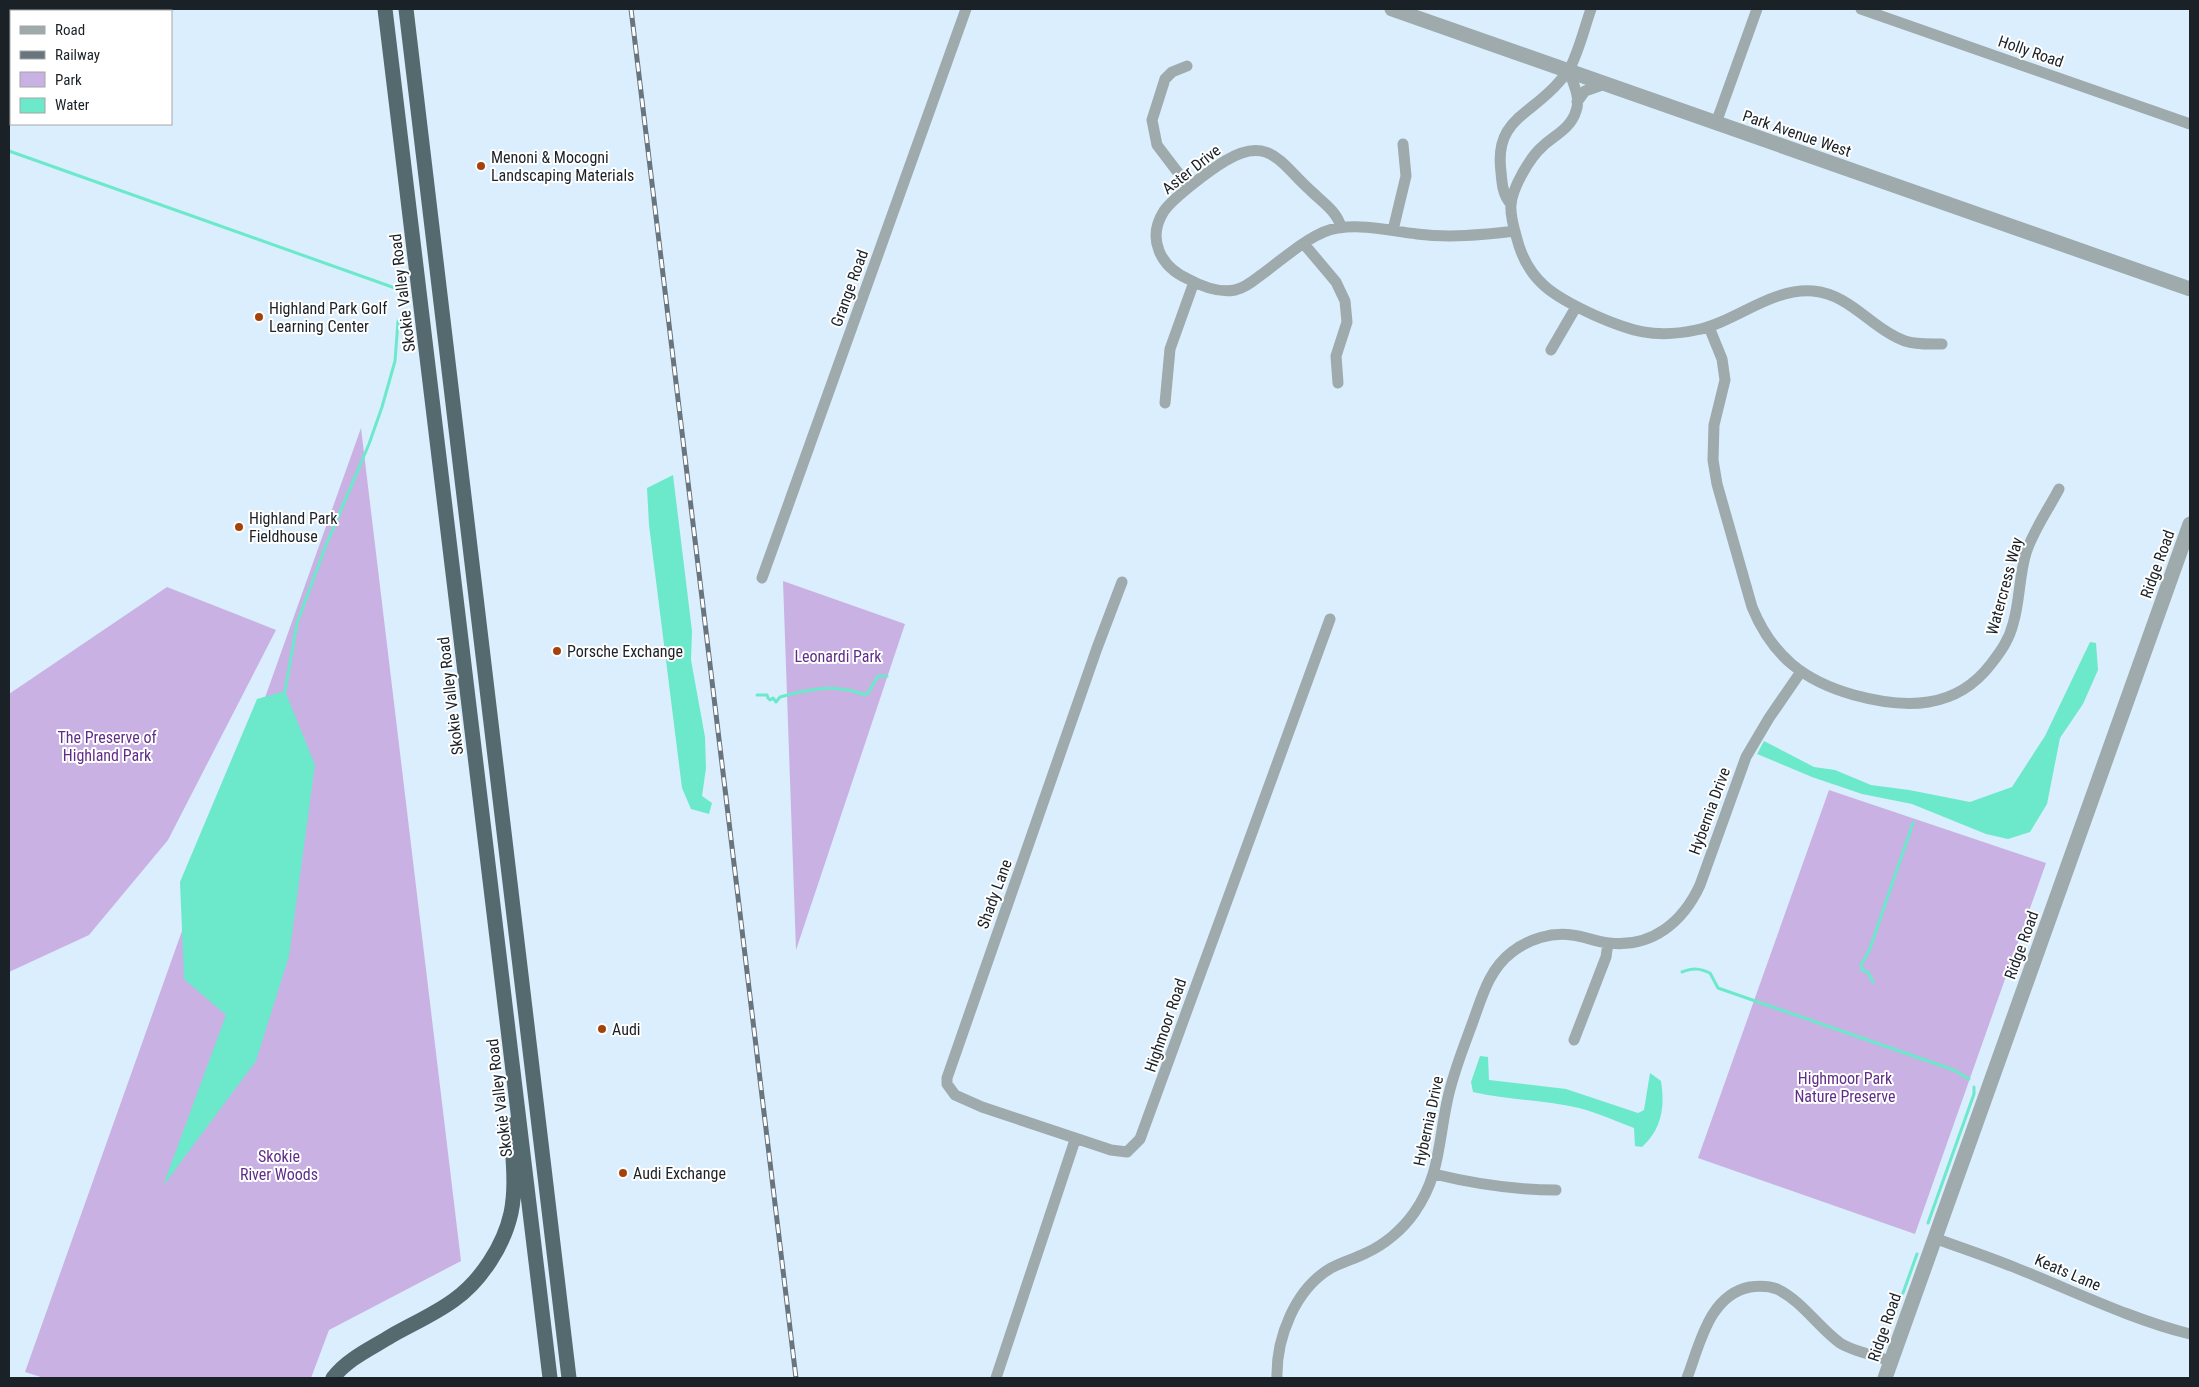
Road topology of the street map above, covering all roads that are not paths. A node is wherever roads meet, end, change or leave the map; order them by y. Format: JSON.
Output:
{"nodes":[{"id":1,"x":385,"y":9,"type":"edge"},
{"id":2,"x":406,"y":9,"type":"edge"},
{"id":3,"x":966,"y":9,"type":"edge"},
{"id":4,"x":1392,"y":9,"type":"edge"},
{"id":5,"x":1591,"y":9,"type":"edge"},
{"id":6,"x":1757,"y":9,"type":"edge"},
{"id":7,"x":1861,"y":9,"type":"edge"},
{"id":8,"x":1187,"y":66,"type":"dead end"},
{"id":9,"x":1569,"y":71,"type":"junction"},
{"id":10,"x":1605,"y":84,"type":"junction"},
{"id":11,"x":1577,"y":102,"type":"junction"},
{"id":12,"x":1716,"y":124,"type":"junction"},
{"id":13,"x":2190,"y":124,"type":"edge"},
{"id":14,"x":1403,"y":144,"type":"dead end"},
{"id":15,"x":1501,"y":171,"type":"junction"},
{"id":16,"x":1522,"y":174,"type":"junction"},
{"id":17,"x":1190,"y":187,"type":"junction"},
{"id":18,"x":1511,"y":204,"type":"junction"},
{"id":19,"x":1340,"y":227,"type":"junction"},
{"id":20,"x":1393,"y":230,"type":"junction"},
{"id":21,"x":1515,"y":231,"type":"junction"},
{"id":22,"x":1304,"y":244,"type":"junction"},
{"id":23,"x":1194,"y":282,"type":"junction"},
{"id":24,"x":2190,"y":290,"type":"edge"},
{"id":25,"x":1576,"y":307,"type":"junction"},
{"id":26,"x":1709,"y":327,"type":"junction"},
{"id":27,"x":1942,"y":344,"type":"dead end"},
{"id":28,"x":1551,"y":350,"type":"dead end"},
{"id":29,"x":1338,"y":383,"type":"dead end"},
{"id":30,"x":1165,"y":403,"type":"dead end"},
{"id":31,"x":2060,"y":490,"type":"dead end"},
{"id":32,"x":2190,"y":524,"type":"edge"},
{"id":33,"x":762,"y":578,"type":"dead end"},
{"id":34,"x":1122,"y":582,"type":"dead end"},
{"id":35,"x":1330,"y":618,"type":"dead end"},
{"id":36,"x":1800,"y":673,"type":"junction"},
{"id":37,"x":1608,"y":943,"type":"junction"},
{"id":38,"x":505,"y":1002,"type":"junction"},
{"id":39,"x":1574,"y":1040,"type":"dead end"},
{"id":40,"x":1075,"y":1140,"type":"junction"},
{"id":41,"x":1434,"y":1174,"type":"junction"},
{"id":42,"x":1556,"y":1190,"type":"dead end"},
{"id":43,"x":1934,"y":1238,"type":"junction"},
{"id":44,"x":2190,"y":1334,"type":"edge"},
{"id":45,"x":1890,"y":1361,"type":"junction"},
{"id":46,"x":333,"y":1378,"type":"edge"},
{"id":47,"x":550,"y":1378,"type":"edge"},
{"id":48,"x":569,"y":1378,"type":"edge"},
{"id":49,"x":996,"y":1378,"type":"edge"},
{"id":50,"x":1277,"y":1378,"type":"edge"},
{"id":51,"x":1686,"y":1378,"type":"edge"},
{"id":52,"x":1884,"y":1378,"type":"edge"}],
"edges":[{"from":1,"to":38,"type":"highway","name":"Skokie Valley Road"},
{"from":2,"to":48,"type":"highway"},
{"from":3,"to":33,"type":"street","name":"Grange Road"},
{"from":4,"to":9,"type":"street","name":"Park Avenue West"},
{"from":5,"to":9,"type":"street"},
{"from":6,"to":12,"type":"street"},
{"from":7,"to":13,"type":"street","name":"Holly Road"},
{"from":8,"to":17,"type":"street"},
{"from":9,"to":10,"type":"street","name":"Park Avenue West"},
{"from":9,"to":11,"type":"street"},
{"from":9,"to":15,"type":"street"},
{"from":10,"to":11,"type":"street"},
{"from":10,"to":12,"type":"street","name":"Park Avenue West"},
{"from":11,"to":16,"type":"street"},
{"from":12,"to":24,"type":"street","name":"Park Avenue West"},
{"from":14,"to":20,"type":"street"},
{"from":15,"to":16,"type":"street"},
{"from":15,"to":18,"type":"street"},
{"from":16,"to":18,"type":"street"},
{"from":17,"to":19,"type":"street","name":"Aster Drive"},
{"from":17,"to":23,"type":"street","name":"Aster Drive"},
{"from":18,"to":21,"type":"street"},
{"from":19,"to":20,"type":"street","name":"Aster Drive"},
{"from":19,"to":22,"type":"street","name":"Aster Drive"},
{"from":20,"to":21,"type":"street","name":"Aster Drive"},
{"from":21,"to":25,"type":"street"},
{"from":22,"to":23,"type":"street","name":"Aster Drive"},
{"from":22,"to":29,"type":"street"},
{"from":23,"to":30,"type":"street"},
{"from":25,"to":26,"type":"street"},
{"from":25,"to":28,"type":"street"},
{"from":26,"to":27,"type":"street"},
{"from":26,"to":36,"type":"street"},
{"from":31,"to":36,"type":"street","name":"Watercress Way"},
{"from":32,"to":43,"type":"street","name":"Ridge Road"},
{"from":34,"to":40,"type":"street","name":"Shady Lane"},
{"from":35,"to":40,"type":"street","name":"Highmoor Road"},
{"from":36,"to":37,"type":"street","name":"Hybernia Drive"},
{"from":37,"to":39,"type":"street"},
{"from":37,"to":41,"type":"street","name":"Hybernia Drive"},
{"from":38,"to":46,"type":"highway"},
{"from":38,"to":47,"type":"highway","name":"Skokie Valley Road"},
{"from":40,"to":49,"type":"street"},
{"from":41,"to":42,"type":"street"},
{"from":41,"to":50,"type":"street","name":"Hybernia Drive"},
{"from":43,"to":44,"type":"street","name":"Keats Lane"},
{"from":43,"to":45,"type":"street","name":"Ridge Road"},
{"from":45,"to":51,"type":"street"},
{"from":45,"to":52,"type":"street","name":"Ridge Road"}]}
